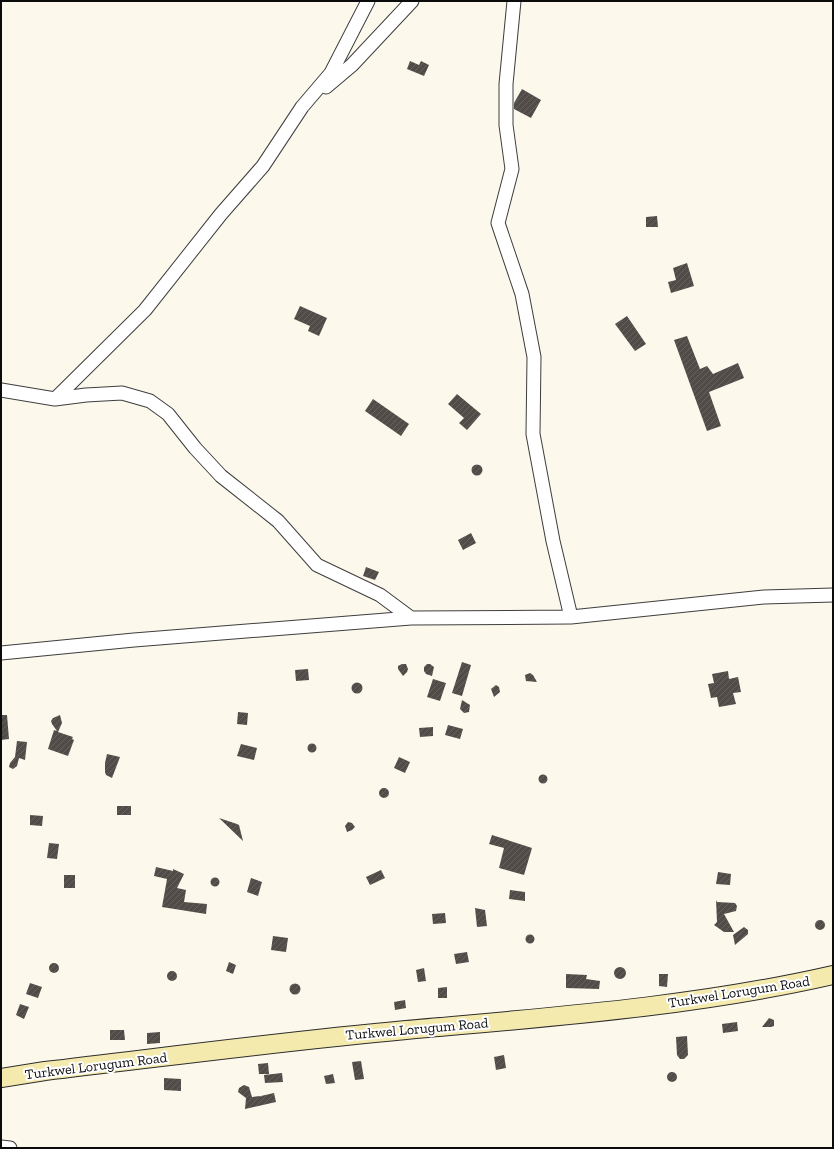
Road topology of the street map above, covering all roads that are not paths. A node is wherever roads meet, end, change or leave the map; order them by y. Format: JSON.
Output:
{"nodes":[{"id":1,"x":368,"y":1,"type":"edge"},
{"id":2,"x":412,"y":1,"type":"edge"},
{"id":3,"x":514,"y":1,"type":"edge"},
{"id":4,"x":302,"y":107,"type":"junction"},
{"id":5,"x":1,"y":390,"type":"edge"},
{"id":6,"x":55,"y":399,"type":"junction"},
{"id":7,"x":833,"y":595,"type":"edge"},
{"id":8,"x":571,"y":617,"type":"junction"},
{"id":9,"x":411,"y":618,"type":"junction"},
{"id":10,"x":1,"y":653,"type":"edge"},
{"id":11,"x":833,"y":975,"type":"edge"},
{"id":12,"x":1,"y":1078,"type":"edge"},
{"id":13,"x":1,"y":1147,"type":"edge"},
{"id":14,"x":10,"y":1148,"type":"edge"}],
"edges":[{"from":1,"to":4,"type":"street"},
{"from":2,"to":4,"type":"street"},
{"from":3,"to":8,"type":"street"},
{"from":4,"to":6,"type":"street"},
{"from":5,"to":6,"type":"street"},
{"from":6,"to":9,"type":"street"},
{"from":7,"to":8,"type":"street"},
{"from":8,"to":9,"type":"street"},
{"from":9,"to":10,"type":"street"},
{"from":11,"to":12,"type":"main road","name":"Turkwel Lorugum Road"},
{"from":13,"to":14,"type":"street"}]}
